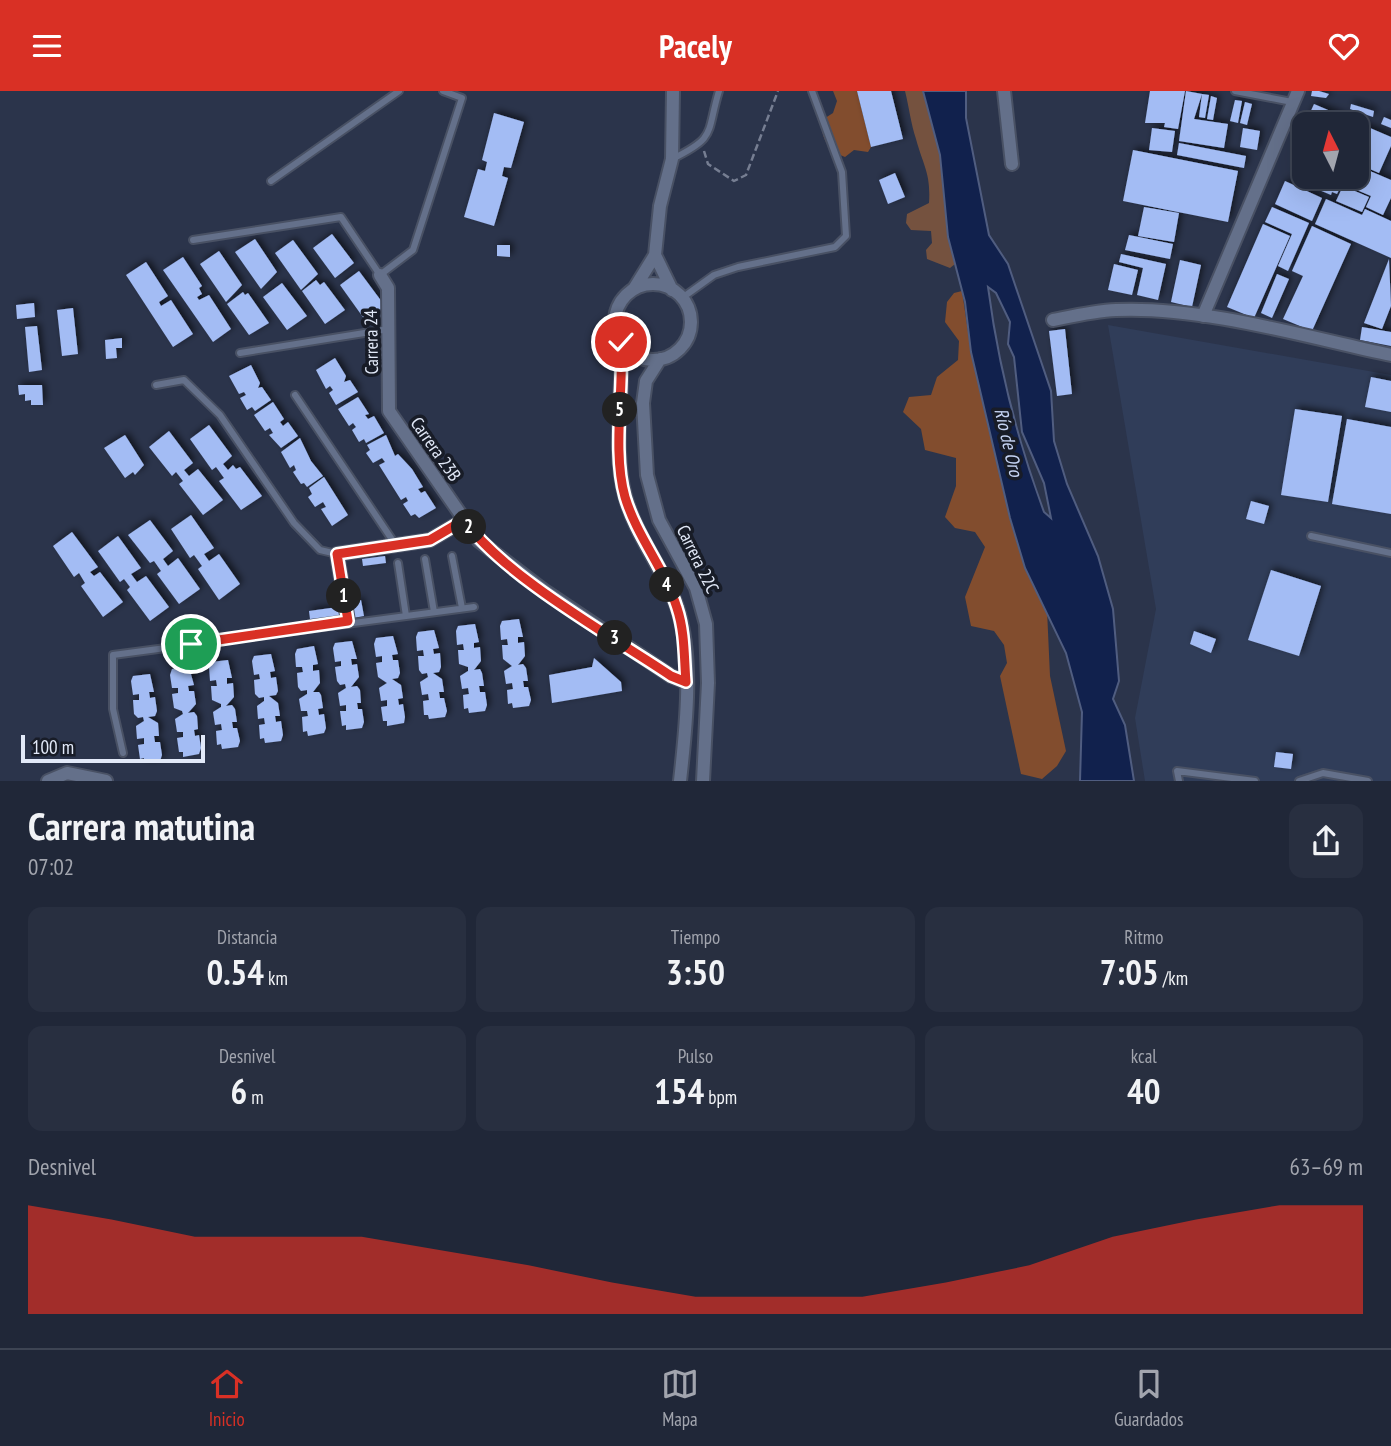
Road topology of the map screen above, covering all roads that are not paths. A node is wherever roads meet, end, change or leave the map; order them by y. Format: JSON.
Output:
{"nodes":[{"id":1,"x":399,"y":91,"type":"edge"},
{"id":2,"x":443,"y":91,"type":"edge"},
{"id":3,"x":673,"y":91,"type":"edge"},
{"id":4,"x":719,"y":91,"type":"edge"},
{"id":5,"x":812,"y":91,"type":"edge"},
{"id":6,"x":1004,"y":91,"type":"edge"},
{"id":7,"x":1235,"y":91,"type":"edge"},
{"id":8,"x":1296,"y":97,"type":"edge"},
{"id":9,"x":672,"y":159,"type":"junction"},
{"id":10,"x":1012,"y":164,"type":"dead end"},
{"id":11,"x":271,"y":181,"type":"dead end"},
{"id":12,"x":193,"y":240,"type":"dead end"},
{"id":13,"x":655,"y":255,"type":"junction"},
{"id":14,"x":380,"y":275,"type":"junction"},
{"id":15,"x":634,"y":289,"type":"junction"},
{"id":16,"x":677,"y":294,"type":"junction"},
{"id":17,"x":1203,"y":316,"type":"junction"},
{"id":18,"x":1052,"y":320,"type":"dead end"},
{"id":19,"x":388,"y":329,"type":"junction"},
{"id":20,"x":621,"y":342,"type":"junction"},
{"id":21,"x":240,"y":353,"type":"dead end"},
{"id":22,"x":1391,"y":355,"type":"edge"},
{"id":23,"x":660,"y":359,"type":"junction"},
{"id":24,"x":156,"y":385,"type":"dead end"},
{"id":25,"x":295,"y":395,"type":"dead end"},
{"id":26,"x":389,"y":411,"type":"joint"},
{"id":27,"x":464,"y":520,"type":"junction"},
{"id":28,"x":1311,"y":536,"type":"dead end"},
{"id":29,"x":396,"y":546,"type":"junction"},
{"id":30,"x":1391,"y":553,"type":"edge"},
{"id":31,"x":337,"y":554,"type":"junction"},
{"id":32,"x":452,"y":555,"type":"dead end"},
{"id":33,"x":425,"y":559,"type":"dead end"},
{"id":34,"x":398,"y":563,"type":"dead end"},
{"id":35,"x":474,"y":607,"type":"dead end"},
{"id":36,"x":462,"y":608,"type":"junction"},
{"id":37,"x":434,"y":612,"type":"junction"},
{"id":38,"x":406,"y":616,"type":"junction"},
{"id":39,"x":348,"y":621,"type":"junction"},
{"id":40,"x":686,"y":682,"type":"junction"},
{"id":41,"x":123,"y":753,"type":"dead end"},
{"id":42,"x":48,"y":781,"type":"edge"},
{"id":43,"x":106,"y":781,"type":"edge"},
{"id":44,"x":680,"y":781,"type":"edge"},
{"id":45,"x":703,"y":781,"type":"edge"},
{"id":46,"x":1179,"y":781,"type":"edge"},
{"id":47,"x":1255,"y":781,"type":"edge"},
{"id":48,"x":1299,"y":781,"type":"edge"},
{"id":49,"x":1368,"y":781,"type":"edge"}],
"edges":[{"from":1,"to":11,"type":"lane"},
{"from":2,"to":14,"type":"lane"},
{"from":3,"to":9,"type":"street"},
{"from":4,"to":9,"type":"lane"},
{"from":5,"to":16,"type":"lane"},
{"from":6,"to":10,"type":"street"},
{"from":7,"to":8,"type":"lane"},
{"from":8,"to":17,"type":"street"},
{"from":9,"to":13,"type":"street"},
{"from":12,"to":14,"type":"lane"},
{"from":13,"to":15,"type":"street"},
{"from":13,"to":16,"type":"street"},
{"from":14,"to":19,"type":"street","name":"Carrera 24"},
{"from":15,"to":16,"type":"street"},
{"from":15,"to":20,"type":"street"},
{"from":16,"to":23,"type":"street"},
{"from":17,"to":18,"type":"street"},
{"from":17,"to":22,"type":"street"},
{"from":19,"to":21,"type":"lane"},
{"from":19,"to":26,"type":"street","name":"Carrera 24"},
{"from":20,"to":23,"type":"street"},
{"from":20,"to":40,"type":"street"},
{"from":23,"to":45,"type":"street","name":"Carrera 22C"},
{"from":24,"to":31,"type":"lane"},
{"from":25,"to":29,"type":"lane"},
{"from":26,"to":27,"type":"street","name":"Carrera 23B"},
{"from":27,"to":29,"type":"street"},
{"from":27,"to":40,"type":"street","name":"Carrera 23B"},
{"from":28,"to":30,"type":"lane"},
{"from":29,"to":31,"type":"street"},
{"from":31,"to":39,"type":"street"},
{"from":32,"to":36,"type":"lane"},
{"from":33,"to":37,"type":"lane"},
{"from":34,"to":38,"type":"lane"},
{"from":35,"to":36,"type":"lane"},
{"from":36,"to":37,"type":"lane"},
{"from":37,"to":38,"type":"lane"},
{"from":38,"to":39,"type":"lane"},
{"from":39,"to":41,"type":"lane"},
{"from":40,"to":44,"type":"street"},
{"from":42,"to":43,"type":"street"},
{"from":46,"to":47,"type":"lane"},
{"from":48,"to":49,"type":"lane"}]}
